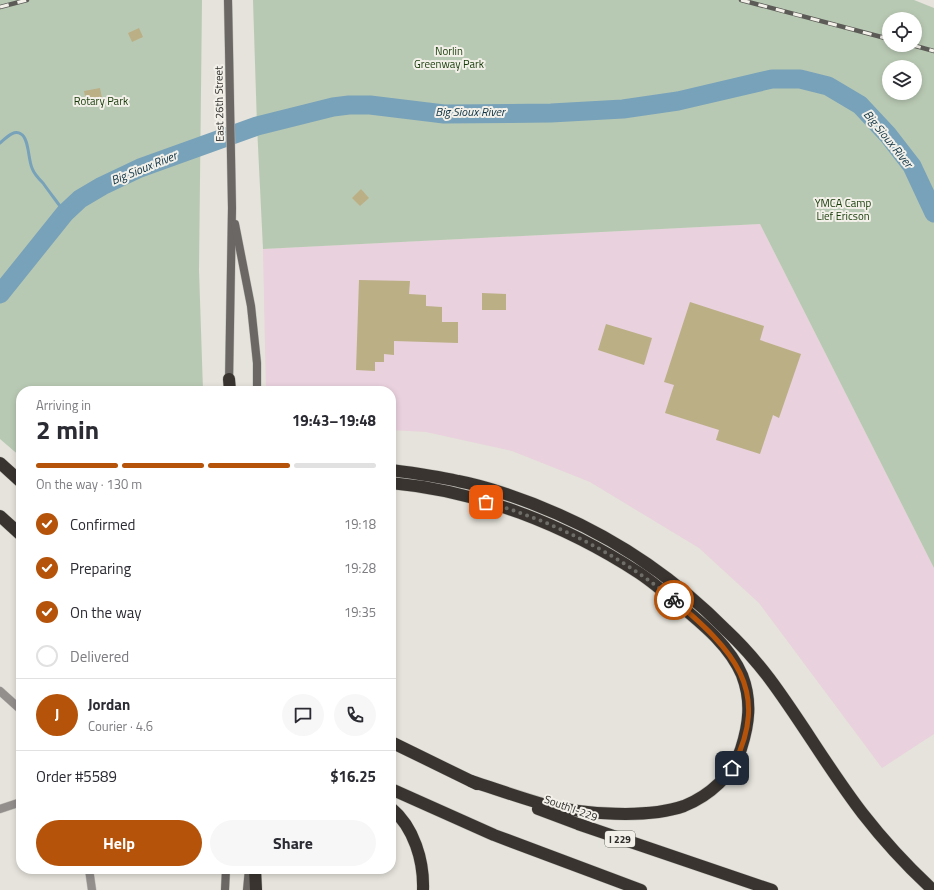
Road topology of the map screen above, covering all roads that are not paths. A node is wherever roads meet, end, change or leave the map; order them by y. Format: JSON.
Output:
{"nodes":[{"id":1,"x":228,"y":0,"type":"edge"},
{"id":2,"x":232,"y":0,"type":"edge"},
{"id":3,"x":229,"y":49,"type":"junction"},
{"id":4,"x":232,"y":208,"type":"junction"},
{"id":5,"x":229,"y":386,"type":"edge"},
{"id":6,"x":257,"y":386,"type":"edge"},
{"id":7,"x":0,"y":462,"type":"edge"},
{"id":8,"x":396,"y":471,"type":"edge"},
{"id":9,"x":16,"y":477,"type":"edge"},
{"id":10,"x":396,"y":484,"type":"edge"},
{"id":11,"x":0,"y":516,"type":"edge"},
{"id":12,"x":16,"y":530,"type":"edge"},
{"id":13,"x":0,"y":691,"type":"edge"},
{"id":14,"x":16,"y":705,"type":"edge"},
{"id":15,"x":396,"y":744,"type":"edge"},
{"id":16,"x":471,"y":780,"type":"junction"},
{"id":17,"x":396,"y":791,"type":"edge"},
{"id":18,"x":16,"y":804,"type":"edge"},
{"id":19,"x":0,"y":809,"type":"edge"},
{"id":20,"x":396,"y":812,"type":"edge"},
{"id":21,"x":90,"y":874,"type":"edge"},
{"id":22,"x":226,"y":874,"type":"edge"},
{"id":23,"x":249,"y":874,"type":"edge"},
{"id":24,"x":255,"y":874,"type":"edge"},
{"id":25,"x":92,"y":890,"type":"edge"},
{"id":26,"x":225,"y":890,"type":"edge"},
{"id":27,"x":248,"y":890,"type":"edge"},
{"id":28,"x":256,"y":890,"type":"edge"},
{"id":29,"x":423,"y":890,"type":"edge"},
{"id":30,"x":641,"y":890,"type":"edge"},
{"id":31,"x":772,"y":890,"type":"edge"},
{"id":32,"x":933,"y":890,"type":"edge"}],
"edges":[{"from":1,"to":3,"type":"main road","name":"East 26th Street"},
{"from":2,"to":3,"type":"main road"},
{"from":3,"to":4,"type":"main road","name":"East 26th Street"},
{"from":4,"to":5,"type":"main road","name":"East 26th Street"},
{"from":4,"to":6,"type":"main road","name":"East 26th Street"},
{"from":7,"to":9,"type":"highway"},
{"from":8,"to":32,"type":"highway"},
{"from":10,"to":16,"type":"highway"},
{"from":11,"to":12,"type":"highway"},
{"from":13,"to":14,"type":"street"},
{"from":15,"to":16,"type":"highway","name":"South I-229","number":"I 229"},
{"from":16,"to":31,"type":"highway","name":"South I-229","number":"I 229"},
{"from":17,"to":30,"type":"highway"},
{"from":18,"to":19,"type":"street"},
{"from":20,"to":29,"type":"highway"},
{"from":21,"to":25,"type":"street"},
{"from":22,"to":26,"type":"main road"},
{"from":23,"to":27,"type":"main road"},
{"from":24,"to":28,"type":"highway"}]}
